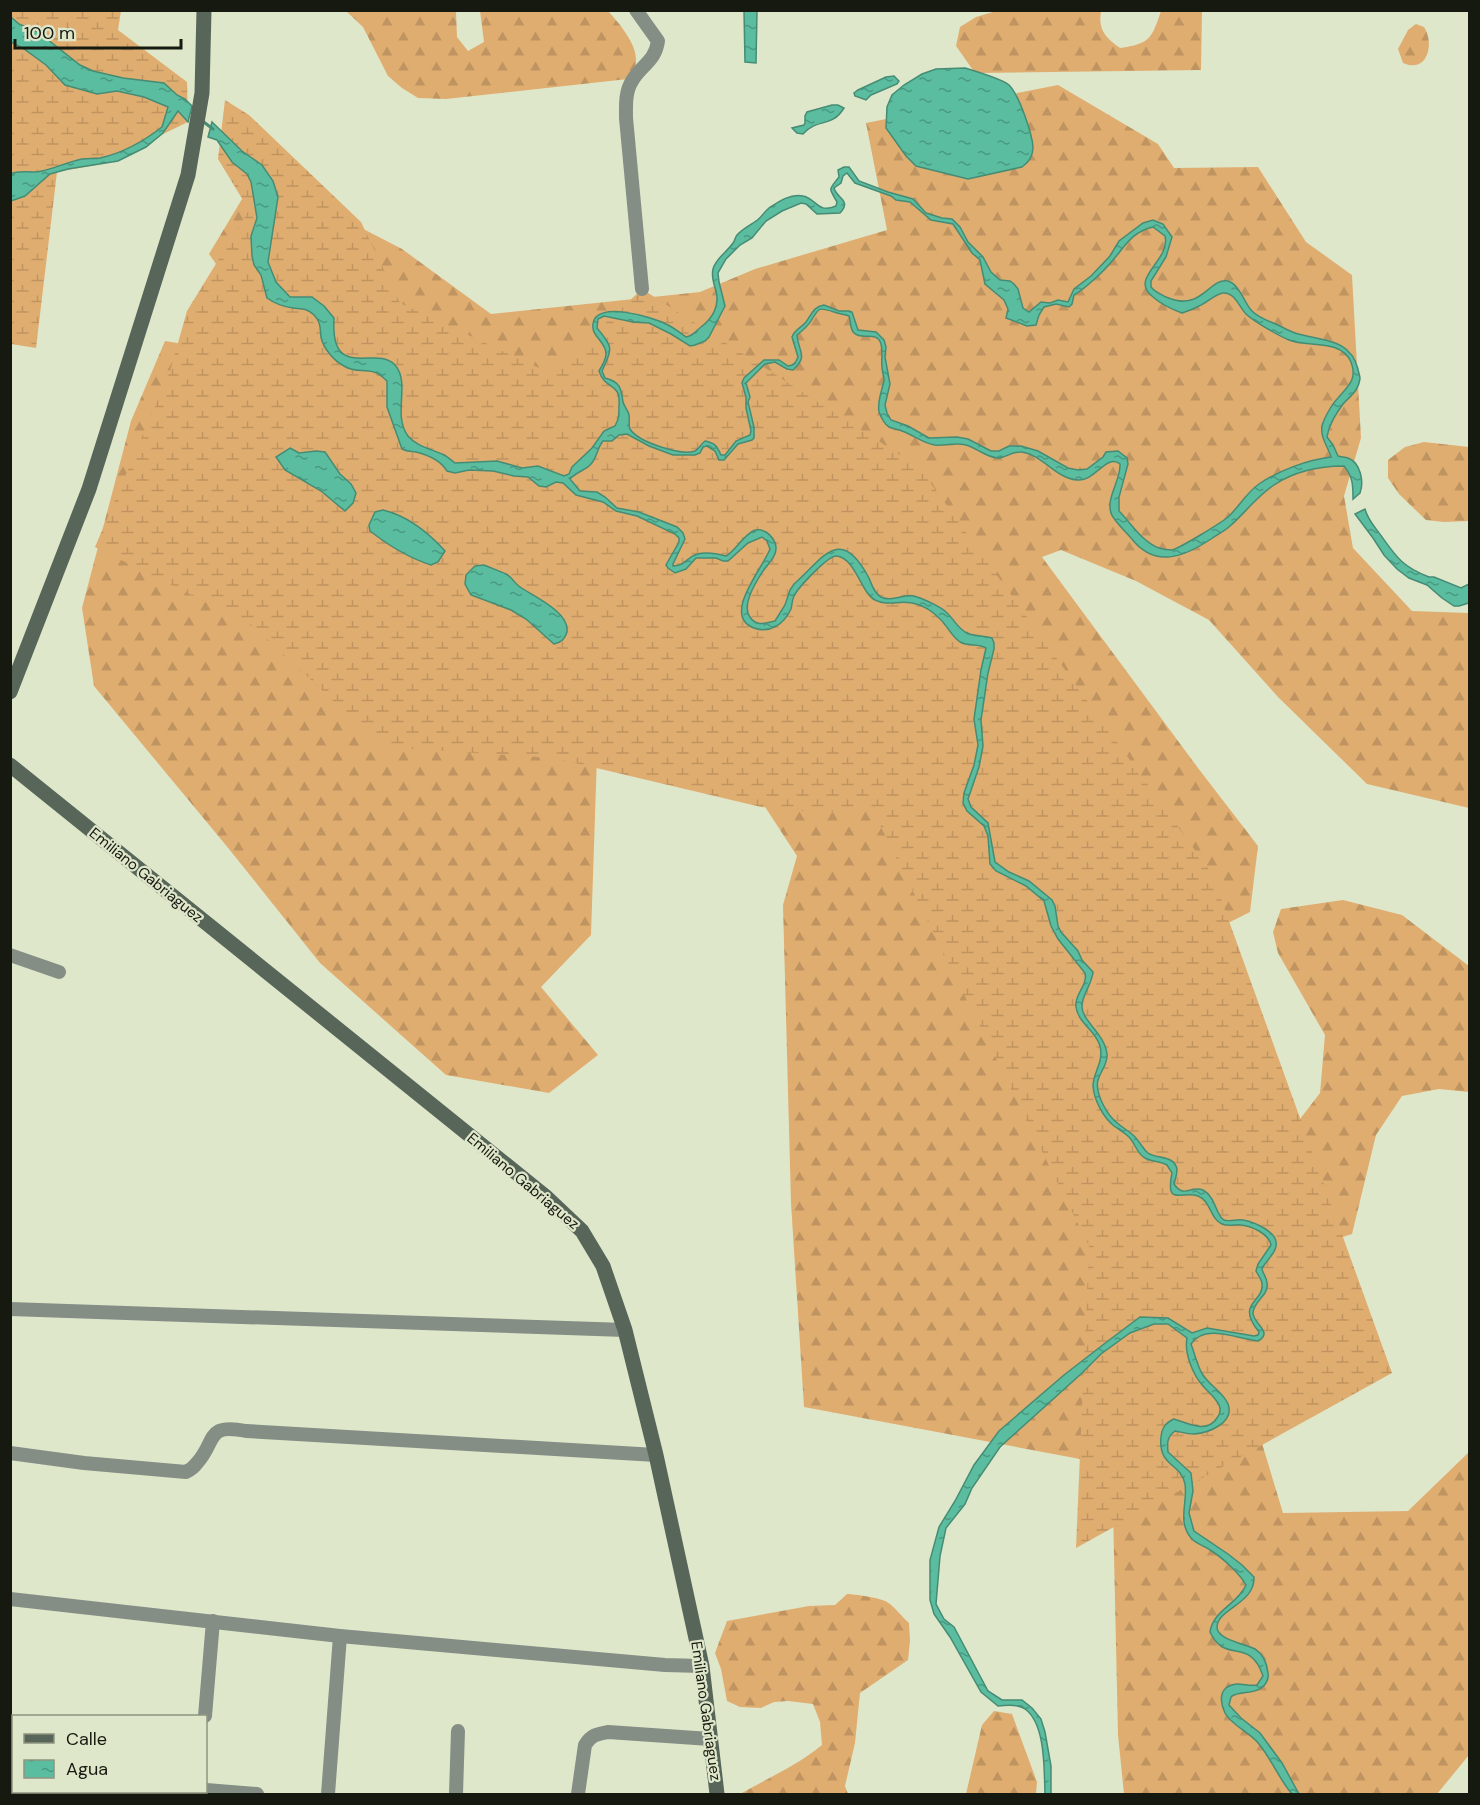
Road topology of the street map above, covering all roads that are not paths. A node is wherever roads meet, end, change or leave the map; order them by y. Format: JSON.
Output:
{"nodes":[{"id":1,"x":204,"y":10,"type":"edge"},
{"id":2,"x":636,"y":10,"type":"edge"},
{"id":3,"x":642,"y":289,"type":"dead end"},
{"id":4,"x":10,"y":692,"type":"edge"},
{"id":5,"x":12,"y":769,"type":"edge"},
{"id":6,"x":10,"y":956,"type":"edge"},
{"id":7,"x":59,"y":972,"type":"dead end"},
{"id":8,"x":10,"y":1309,"type":"edge"},
{"id":9,"x":625,"y":1330,"type":"junction"},
{"id":10,"x":10,"y":1453,"type":"edge"},
{"id":11,"x":656,"y":1455,"type":"junction"},
{"id":12,"x":10,"y":1599,"type":"edge"},
{"id":13,"x":213,"y":1621,"type":"junction"},
{"id":14,"x":340,"y":1636,"type":"junction"},
{"id":15,"x":702,"y":1666,"type":"junction"},
{"id":16,"x":205,"y":1715,"type":"edge"},
{"id":17,"x":458,"y":1731,"type":"dead end"},
{"id":18,"x":710,"y":1739,"type":"junction"},
{"id":19,"x":207,"y":1790,"type":"edge"},
{"id":20,"x":257,"y":1794,"type":"edge"},
{"id":21,"x":328,"y":1794,"type":"edge"},
{"id":22,"x":456,"y":1794,"type":"edge"},
{"id":23,"x":578,"y":1794,"type":"edge"},
{"id":24,"x":717,"y":1794,"type":"edge"}],
"edges":[{"from":1,"to":4,"type":"main road"},
{"from":2,"to":3,"type":"street"},
{"from":5,"to":9,"type":"main road","name":"Emiliano Gabriaguez"},
{"from":6,"to":7,"type":"street"},
{"from":8,"to":9,"type":"street"},
{"from":9,"to":11,"type":"main road","name":"Emiliano Gabriaguez"},
{"from":10,"to":11,"type":"street"},
{"from":11,"to":15,"type":"main road","name":"Emiliano Gabriaguez"},
{"from":12,"to":13,"type":"street"},
{"from":13,"to":14,"type":"street"},
{"from":13,"to":16,"type":"street"},
{"from":14,"to":15,"type":"street"},
{"from":14,"to":21,"type":"street"},
{"from":15,"to":18,"type":"main road","name":"Emiliano Gabriaguez"},
{"from":17,"to":22,"type":"street"},
{"from":18,"to":23,"type":"street"},
{"from":18,"to":24,"type":"main road","name":"Emiliano Gabriaguez"},
{"from":19,"to":20,"type":"street"}]}
